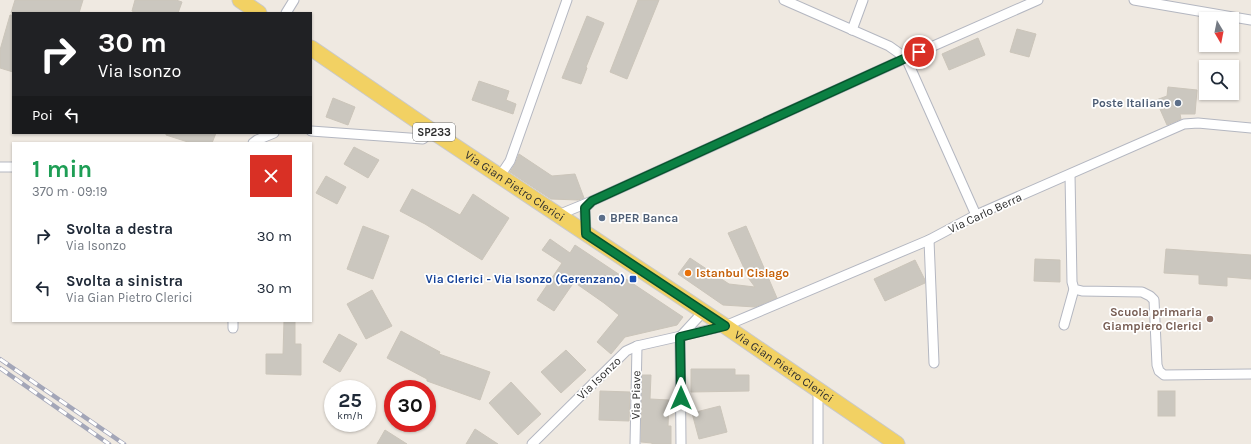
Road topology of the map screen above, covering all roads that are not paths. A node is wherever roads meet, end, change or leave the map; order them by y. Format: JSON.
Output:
{"nodes":[{"id":1,"x":240,"y":0,"type":"edge"},
{"id":2,"x":294,"y":0,"type":"edge"},
{"id":3,"x":567,"y":0,"type":"edge"},
{"id":4,"x":784,"y":0,"type":"edge"},
{"id":5,"x":863,"y":0,"type":"edge"},
{"id":6,"x":1038,"y":0,"type":"edge"},
{"id":7,"x":1134,"y":0,"type":"edge"},
{"id":8,"x":258,"y":12,"type":"edge"},
{"id":9,"x":287,"y":12,"type":"edge"},
{"id":10,"x":1251,"y":20,"type":"edge"},
{"id":11,"x":852,"y":30,"type":"junction"},
{"id":12,"x":312,"y":49,"type":"edge"},
{"id":13,"x":906,"y":58,"type":"junction"},
{"id":14,"x":1251,"y":128,"type":"edge"},
{"id":15,"x":312,"y":130,"type":"edge"},
{"id":16,"x":432,"y":131,"type":"junction"},
{"id":17,"x":272,"y":134,"type":"edge"},
{"id":18,"x":255,"y":142,"type":"edge"},
{"id":19,"x":0,"y":167,"type":"edge"},
{"id":20,"x":12,"y":167,"type":"edge"},
{"id":21,"x":1070,"y":175,"type":"junction"},
{"id":22,"x":500,"y":176,"type":"junction"},
{"id":23,"x":592,"y":201,"type":"junction"},
{"id":24,"x":558,"y":215,"type":"junction"},
{"id":25,"x":976,"y":215,"type":"junction"},
{"id":26,"x":586,"y":234,"type":"junction"},
{"id":27,"x":929,"y":240,"type":"junction"},
{"id":28,"x":1074,"y":289,"type":"junction"},
{"id":29,"x":703,"y":312,"type":"junction"},
{"id":30,"x":1064,"y":325,"type":"dead end"},
{"id":31,"x":725,"y":326,"type":"junction"},
{"id":32,"x":680,"y":337,"type":"junction"},
{"id":33,"x":637,"y":346,"type":"junction"},
{"id":34,"x":934,"y":363,"type":"dead end"},
{"id":35,"x":1251,"y":374,"type":"edge"},
{"id":36,"x":818,"y":390,"type":"junction"},
{"id":37,"x":532,"y":444,"type":"edge"},
{"id":38,"x":635,"y":444,"type":"edge"},
{"id":39,"x":681,"y":444,"type":"edge"},
{"id":40,"x":818,"y":444,"type":"edge"},
{"id":41,"x":897,"y":444,"type":"edge"}],
"edges":[{"from":1,"to":8,"type":"main road"},
{"from":2,"to":9,"type":"street"},
{"from":3,"to":22,"type":"street"},
{"from":4,"to":11,"type":"street"},
{"from":5,"to":11,"type":"street"},
{"from":6,"to":13,"type":"street"},
{"from":7,"to":10,"type":"street"},
{"from":11,"to":13,"type":"street"},
{"from":12,"to":16,"type":"main road","name":"Via Gian Pietro Clerici","number":"SP233"},
{"from":13,"to":23,"type":"street"},
{"from":13,"to":25,"type":"street"},
{"from":14,"to":21,"type":"street","name":"Via Carlo Berra"},
{"from":15,"to":16,"type":"street"},
{"from":16,"to":22,"type":"main road","name":"Via Gian Pietro Clerici","number":"SP233"},
{"from":17,"to":18,"type":"street"},
{"from":19,"to":20,"type":"street"},
{"from":21,"to":25,"type":"street","name":"Via Carlo Berra"},
{"from":21,"to":28,"type":"street"},
{"from":22,"to":24,"type":"main road","name":"Via Gian Pietro Clerici","number":"SP233"},
{"from":23,"to":24,"type":"street"},
{"from":23,"to":26,"type":"street"},
{"from":24,"to":26,"type":"main road","name":"Via Gian Pietro Clerici","number":"SP233"},
{"from":25,"to":27,"type":"street","name":"Via Carlo Berra"},
{"from":26,"to":29,"type":"main road","name":"Via Gian Pietro Clerici","number":"SP233"},
{"from":27,"to":31,"type":"street","name":"Via Carlo Berra"},
{"from":27,"to":34,"type":"street"},
{"from":28,"to":30,"type":"street"},
{"from":28,"to":35,"type":"street"},
{"from":29,"to":31,"type":"main road","name":"Via Gian Pietro Clerici","number":"SP233"},
{"from":29,"to":32,"type":"street"},
{"from":31,"to":32,"type":"street","name":"Via Isonzo"},
{"from":31,"to":36,"type":"main road","name":"Via Gian Pietro Clerici","number":"SP233"},
{"from":32,"to":33,"type":"street","name":"Via Isonzo"},
{"from":32,"to":39,"type":"street"},
{"from":33,"to":37,"type":"street","name":"Via Isonzo"},
{"from":33,"to":38,"type":"street","name":"Via Piave"},
{"from":36,"to":40,"type":"street"},
{"from":36,"to":41,"type":"main road","name":"Via Gian Pietro Clerici","number":"SP233"}]}
